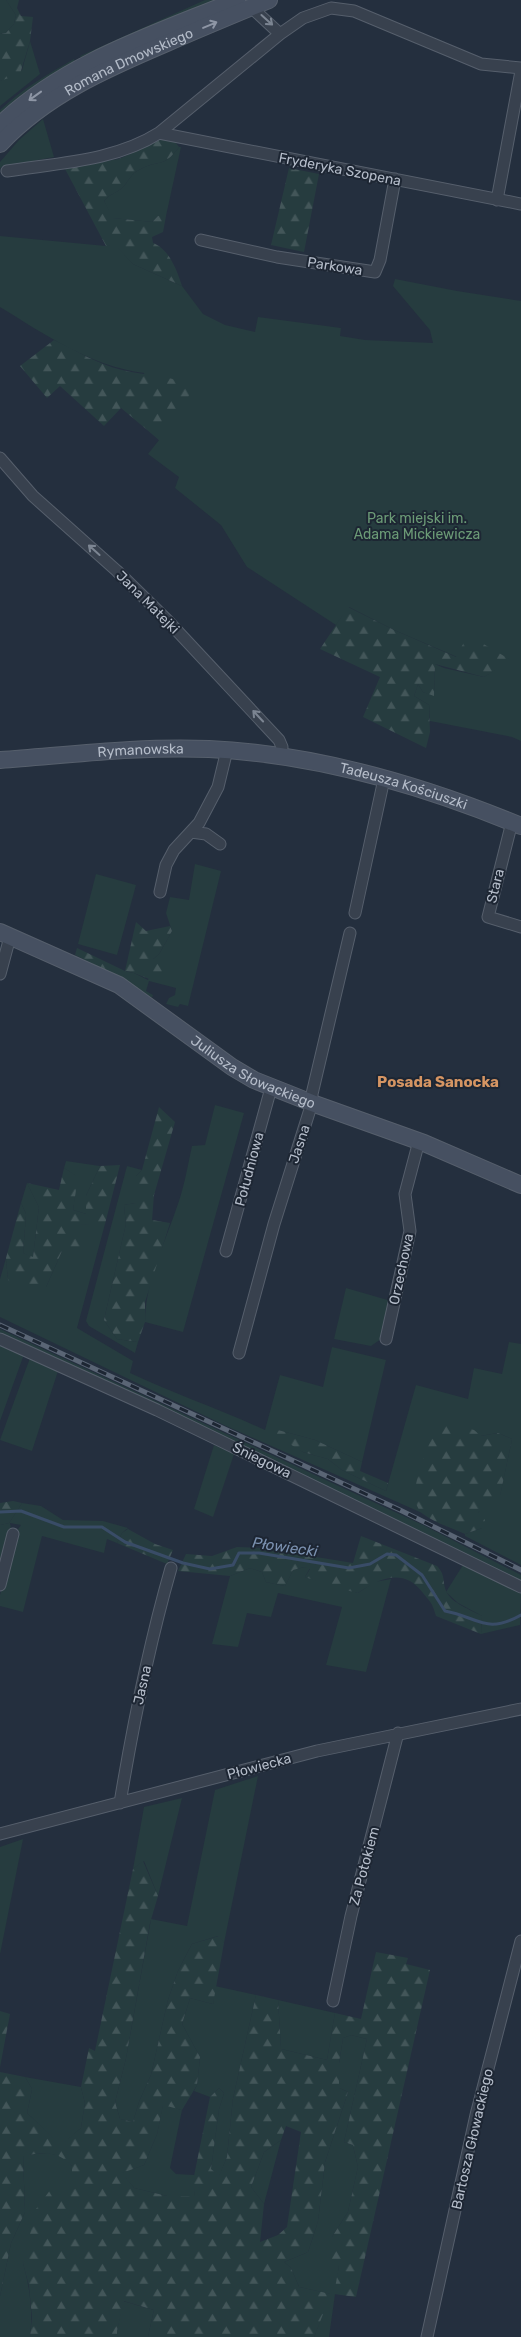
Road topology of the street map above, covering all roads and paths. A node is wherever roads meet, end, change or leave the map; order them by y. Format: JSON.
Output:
{"nodes":[{"id":1,"x":269,"y":0,"type":"edge"},
{"id":2,"x":244,"y":4,"type":"edge"},
{"id":3,"x":280,"y":34,"type":"junction"},
{"id":4,"x":521,"y":70,"type":"edge"},
{"id":5,"x":0,"y":125,"type":"edge"},
{"id":6,"x":159,"y":133,"type":"junction"},
{"id":7,"x":0,"y":144,"type":"edge"},
{"id":8,"x":7,"y":171,"type":"dead end"},
{"id":9,"x":395,"y":179,"type":"junction"},
{"id":10,"x":497,"y":200,"type":"junction"},
{"id":11,"x":521,"y":204,"type":"edge"},
{"id":12,"x":201,"y":240,"type":"dead end"},
{"id":13,"x":0,"y":458,"type":"edge"},
{"id":14,"x":227,"y":750,"type":"junction"},
{"id":15,"x":281,"y":756,"type":"junction"},
{"id":16,"x":0,"y":760,"type":"edge"},
{"id":17,"x":384,"y":779,"type":"junction"},
{"id":18,"x":516,"y":824,"type":"edge"},
{"id":19,"x":191,"y":832,"type":"junction"},
{"id":20,"x":220,"y":844,"type":"dead end"},
{"id":21,"x":160,"y":892,"type":"dead end"},
{"id":22,"x":355,"y":913,"type":"dead end"},
{"id":23,"x":521,"y":927,"type":"edge"},
{"id":24,"x":350,"y":933,"type":"dead end"},
{"id":25,"x":5,"y":934,"type":"edge"},
{"id":26,"x":0,"y":974,"type":"edge"},
{"id":27,"x":271,"y":1088,"type":"junction"},
{"id":28,"x":312,"y":1103,"type":"junction"},
{"id":29,"x":419,"y":1140,"type":"junction"},
{"id":30,"x":521,"y":1185,"type":"edge"},
{"id":31,"x":226,"y":1251,"type":"dead end"},
{"id":32,"x":0,"y":1339,"type":"edge"},
{"id":33,"x":386,"y":1339,"type":"dead end"},
{"id":34,"x":239,"y":1353,"type":"dead end"},
{"id":35,"x":13,"y":1534,"type":"dead end"},
{"id":36,"x":171,"y":1568,"type":"dead end"},
{"id":37,"x":0,"y":1585,"type":"edge"},
{"id":38,"x":521,"y":1587,"type":"edge"},
{"id":39,"x":521,"y":1709,"type":"edge"},
{"id":40,"x":398,"y":1733,"type":"junction"},
{"id":41,"x":120,"y":1803,"type":"junction"},
{"id":42,"x":0,"y":1834,"type":"edge"},
{"id":43,"x":521,"y":1942,"type":"edge"},
{"id":44,"x":333,"y":2001,"type":"dead end"},
{"id":45,"x":427,"y":2337,"type":"edge"}],
"edges":[{"from":1,"to":2,"type":"street","name":"Romana Dmowskiego"},
{"from":2,"to":3,"type":"street","one_way":true},
{"from":2,"to":5,"type":"street","name":"Romana Dmowskiego","one_way":true},
{"from":7,"to":2,"type":"street","name":"Romana Dmowskiego","one_way":true},
{"from":3,"to":4,"type":"street"},
{"from":3,"to":6,"type":"street"},
{"from":4,"to":10,"type":"street"},
{"from":6,"to":8,"type":"street"},
{"from":6,"to":9,"type":"street","name":"Fryderyka Szopena"},
{"from":9,"to":10,"type":"street","name":"Fryderyka Szopena"},
{"from":9,"to":12,"type":"street","name":"Parkowa"},
{"from":10,"to":11,"type":"street","name":"Fryderyka Szopena"},
{"from":15,"to":13,"type":"street","name":"Jana Matejki","one_way":true},
{"from":14,"to":15,"type":"street","name":"Rymanowska"},
{"from":14,"to":16,"type":"street","name":"Rymanowska"},
{"from":14,"to":19,"type":"street"},
{"from":15,"to":17,"type":"street","name":"Tadeusza Kościuszki"},
{"from":17,"to":18,"type":"street","name":"Tadeusza Kościuszki"},
{"from":17,"to":22,"type":"street"},
{"from":18,"to":23,"type":"street","name":"Stara"},
{"from":19,"to":20,"type":"street"},
{"from":19,"to":21,"type":"street"},
{"from":24,"to":28,"type":"street","name":"Jasna"},
{"from":25,"to":26,"type":"street"},
{"from":25,"to":27,"type":"street","name":"Juliusza Słowackiego"},
{"from":27,"to":28,"type":"street","name":"Juliusza Słowackiego"},
{"from":27,"to":31,"type":"street","name":"Południowa"},
{"from":28,"to":29,"type":"street","name":"Juliusza Słowackiego"},
{"from":28,"to":34,"type":"street","name":"Jasna"},
{"from":29,"to":30,"type":"street","name":"Juliusza Słowackiego"},
{"from":29,"to":33,"type":"street","name":"Orzechowa"},
{"from":32,"to":38,"type":"street","name":"Śniegowa"},
{"from":35,"to":37,"type":"street"},
{"from":36,"to":41,"type":"street","name":"Jasna"},
{"from":39,"to":40,"type":"street","name":"Płowiecka"},
{"from":40,"to":41,"type":"street","name":"Płowiecka"},
{"from":40,"to":44,"type":"street","name":"Za Potokiem"},
{"from":41,"to":42,"type":"street","name":"Płowiecka"},
{"from":43,"to":45,"type":"street","name":"Bartosza Głowackiego"}]}
